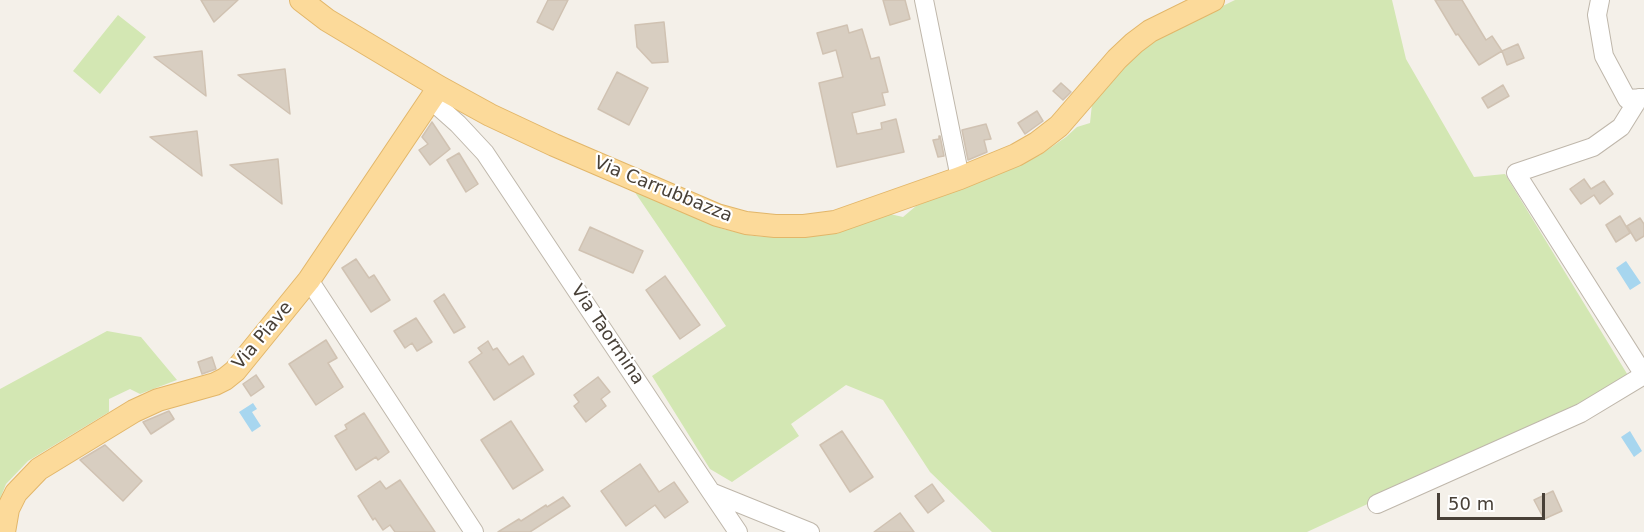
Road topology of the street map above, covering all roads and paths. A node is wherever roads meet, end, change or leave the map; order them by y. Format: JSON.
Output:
{"nodes":[{"id":1,"x":301,"y":0,"type":"edge"},
{"id":2,"x":924,"y":0,"type":"edge"},
{"id":3,"x":1212,"y":0,"type":"edge"},
{"id":4,"x":1600,"y":0,"type":"edge"},
{"id":5,"x":435,"y":93,"type":"junction"},
{"id":6,"x":1642,"y":98,"type":"edge"},
{"id":7,"x":960,"y":178,"type":"junction"},
{"id":8,"x":309,"y":280,"type":"junction"},
{"id":9,"x":711,"y":492,"type":"junction"},
{"id":10,"x":1377,"y":504,"type":"dead end"},
{"id":11,"x":4,"y":532,"type":"edge"},
{"id":12,"x":474,"y":532,"type":"edge"},
{"id":13,"x":738,"y":532,"type":"edge"},
{"id":14,"x":810,"y":532,"type":"edge"}],
"edges":[{"from":1,"to":5,"type":"main road","name":"Via Carrubbazza"},
{"from":2,"to":7,"type":"street"},
{"from":3,"to":7,"type":"main road","name":"Via Carrubbazza"},
{"from":4,"to":6,"type":"street"},
{"from":5,"to":7,"type":"main road","name":"Via Carrubbazza"},
{"from":5,"to":8,"type":"main road","name":"Via Piave"},
{"from":5,"to":9,"type":"street","name":"Via Taormina"},
{"from":6,"to":10,"type":"street"},
{"from":8,"to":11,"type":"main road","name":"Via Piave"},
{"from":8,"to":12,"type":"street"},
{"from":9,"to":13,"type":"street","name":"Via Taormina"},
{"from":9,"to":14,"type":"street"}]}
